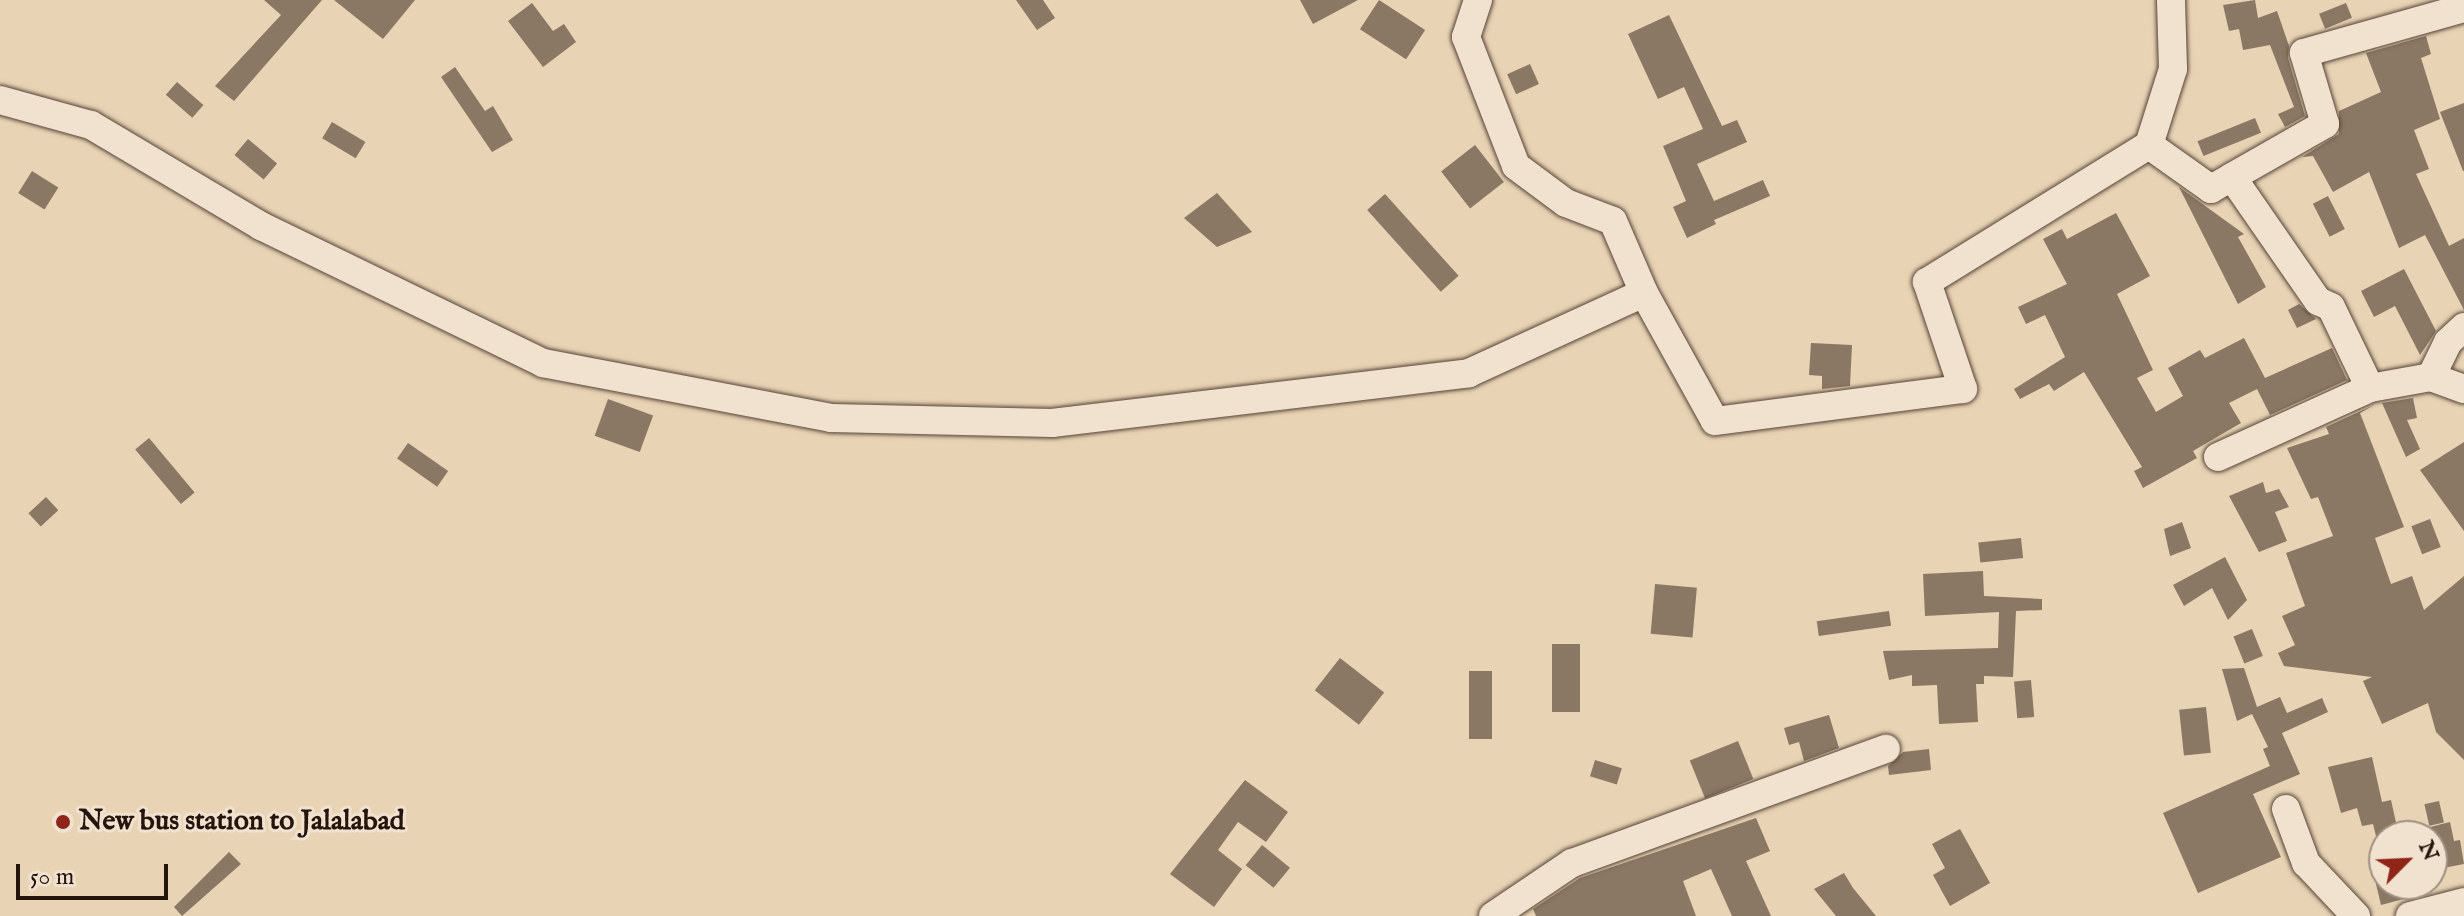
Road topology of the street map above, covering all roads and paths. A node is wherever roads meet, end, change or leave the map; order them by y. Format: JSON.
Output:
{"nodes":[{"id":1,"x":1478,"y":0,"type":"edge"},
{"id":2,"x":2171,"y":0,"type":"edge"},
{"id":3,"x":2464,"y":8,"type":"edge"},
{"id":4,"x":0,"y":100,"type":"edge"},
{"id":5,"x":2149,"y":145,"type":"junction"},
{"id":6,"x":2232,"y":177,"type":"junction"},
{"id":7,"x":1644,"y":293,"type":"junction"},
{"id":8,"x":2464,"y":327,"type":"edge"},
{"id":9,"x":2431,"y":377,"type":"junction"},
{"id":10,"x":2370,"y":388,"type":"junction"},
{"id":11,"x":2464,"y":389,"type":"edge"},
{"id":12,"x":2218,"y":457,"type":"dead end"},
{"id":13,"x":1886,"y":749,"type":"dead end"},
{"id":14,"x":2286,"y":809,"type":"dead end"},
{"id":15,"x":2464,"y":902,"type":"edge"},
{"id":16,"x":1493,"y":916,"type":"edge"},
{"id":17,"x":2356,"y":916,"type":"edge"},
{"id":18,"x":2410,"y":916,"type":"edge"}],
"edges":[{"from":1,"to":7,"type":"street"},
{"from":2,"to":5,"type":"street"},
{"from":3,"to":6,"type":"street"},
{"from":4,"to":7,"type":"street"},
{"from":5,"to":6,"type":"street"},
{"from":5,"to":7,"type":"street"},
{"from":6,"to":10,"type":"street"},
{"from":8,"to":9,"type":"street"},
{"from":9,"to":10,"type":"street"},
{"from":9,"to":11,"type":"street"},
{"from":10,"to":12,"type":"street"},
{"from":13,"to":16,"type":"street"},
{"from":14,"to":17,"type":"street"},
{"from":15,"to":18,"type":"street"}]}
